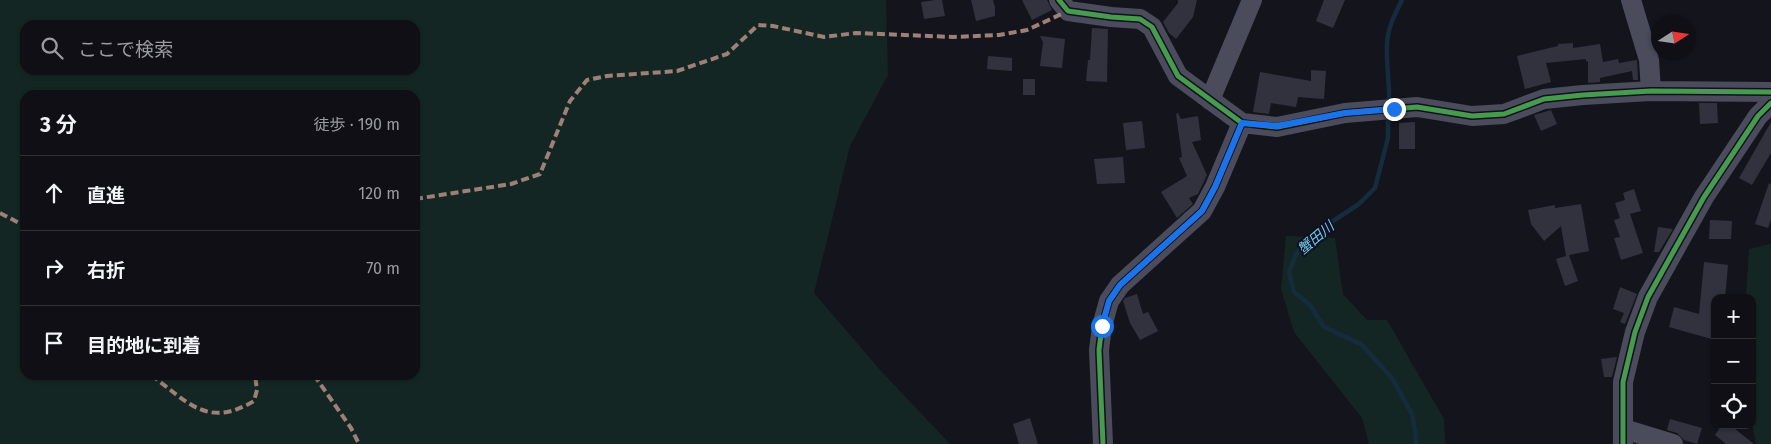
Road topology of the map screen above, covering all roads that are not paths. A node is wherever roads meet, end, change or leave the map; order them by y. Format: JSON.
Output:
{"nodes":[{"id":1,"x":1059,"y":0,"type":"edge"},
{"id":2,"x":1252,"y":0,"type":"edge"},
{"id":3,"x":1631,"y":0,"type":"edge"},
{"id":4,"x":1651,"y":91,"type":"junction"},
{"id":5,"x":1771,"y":92,"type":"edge"},
{"id":6,"x":1210,"y":100,"type":"junction"},
{"id":7,"x":1771,"y":103,"type":"edge"},
{"id":8,"x":1242,"y":123,"type":"junction"},
{"id":9,"x":1624,"y":437,"type":"edge"},
{"id":10,"x":1103,"y":444,"type":"edge"},
{"id":11,"x":1672,"y":444,"type":"edge"}],
"edges":[{"from":1,"to":6,"type":"street"},
{"from":2,"to":6,"type":"street"},
{"from":3,"to":4,"type":"street"},
{"from":4,"to":5,"type":"street"},
{"from":4,"to":8,"type":"street"},
{"from":6,"to":8,"type":"street"},
{"from":7,"to":9,"type":"street"},
{"from":8,"to":10,"type":"street"},
{"from":9,"to":11,"type":"street"}]}
